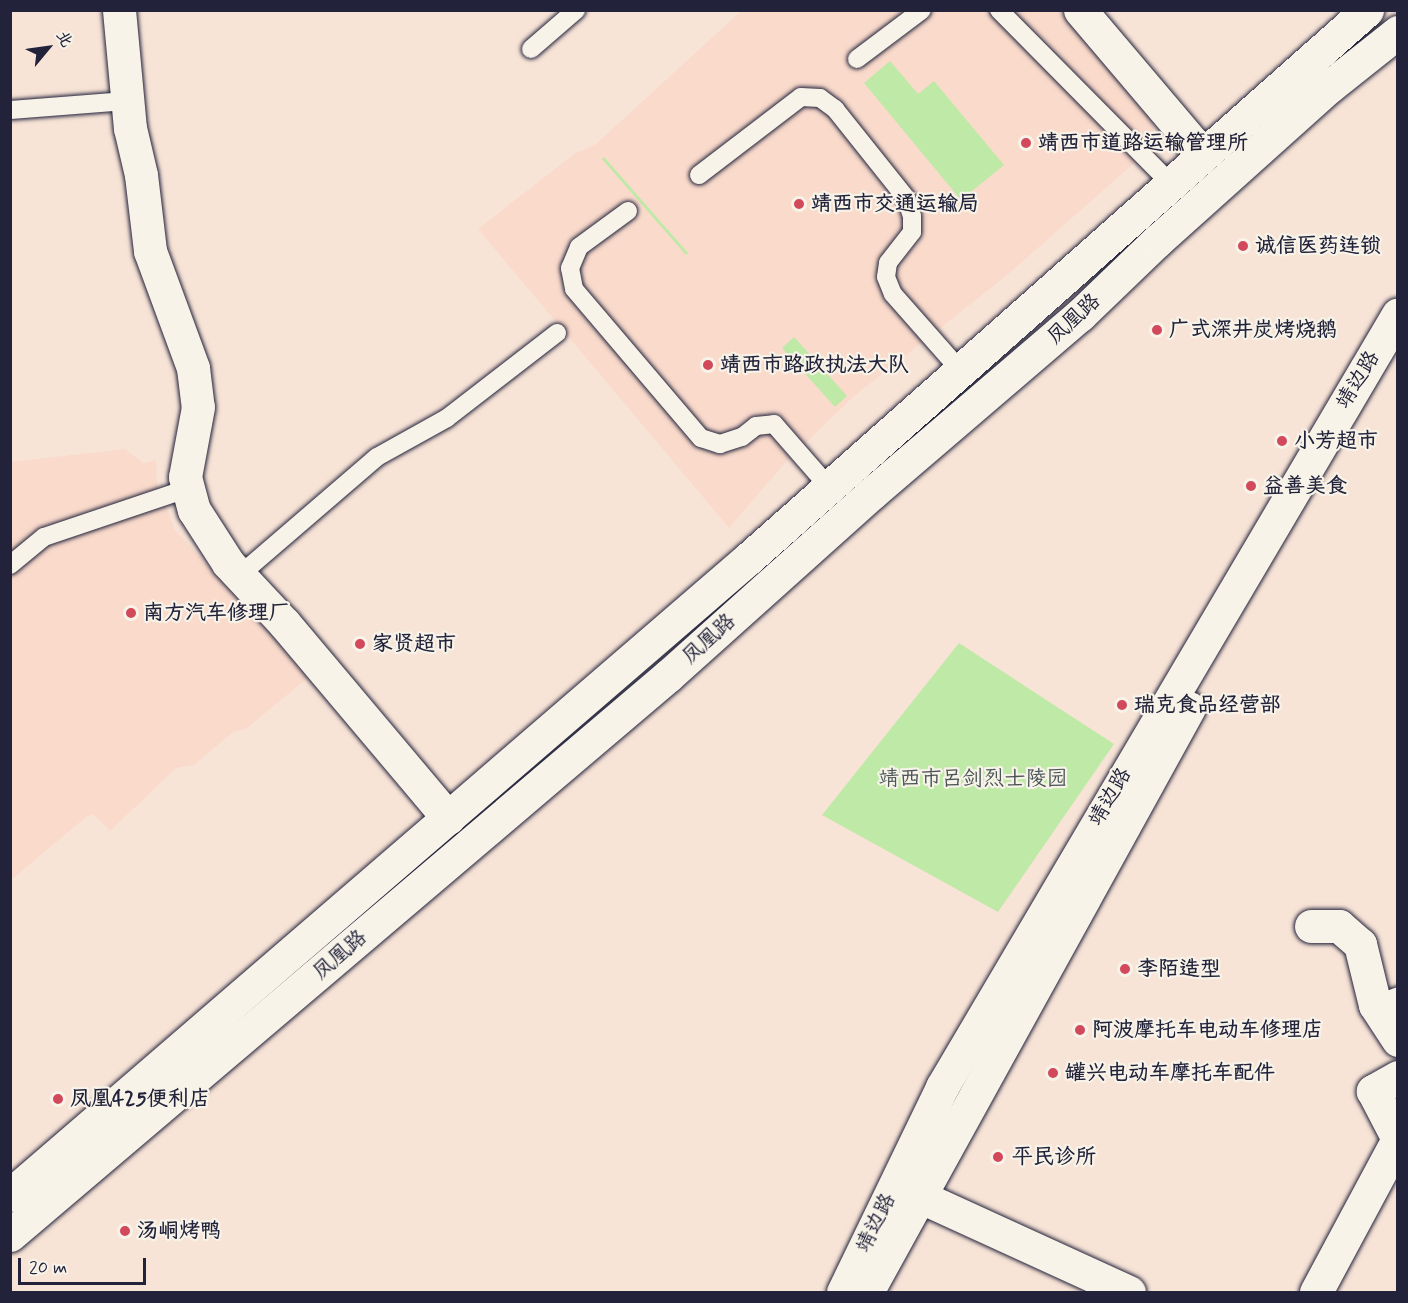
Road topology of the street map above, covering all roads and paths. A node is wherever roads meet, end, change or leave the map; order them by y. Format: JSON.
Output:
{"nodes":[{"id":1,"x":118,"y":10,"type":"edge"},
{"id":2,"x":576,"y":10,"type":"edge"},
{"id":3,"x":922,"y":10,"type":"edge"},
{"id":4,"x":999,"y":10,"type":"edge"},
{"id":5,"x":1368,"y":10,"type":"edge"},
{"id":6,"x":1093,"y":15,"type":"edge"},
{"id":7,"x":1398,"y":32,"type":"edge"},
{"id":8,"x":531,"y":49,"type":"dead end"},
{"id":9,"x":857,"y":59,"type":"dead end"},
{"id":10,"x":127,"y":101,"type":"junction"},
{"id":11,"x":10,"y":110,"type":"edge"},
{"id":12,"x":1203,"y":155,"type":"junction"},
{"id":13,"x":699,"y":175,"type":"dead end"},
{"id":14,"x":1171,"y":184,"type":"junction"},
{"id":15,"x":628,"y":211,"type":"dead end"},
{"id":16,"x":1398,"y":314,"type":"edge"},
{"id":17,"x":556,"y":333,"type":"dead end"},
{"id":18,"x":1398,"y":352,"type":"edge"},
{"id":19,"x":960,"y":370,"type":"junction"},
{"id":20,"x":829,"y":487,"type":"junction"},
{"id":21,"x":187,"y":489,"type":"junction"},
{"id":22,"x":10,"y":565,"type":"edge"},
{"id":23,"x":241,"y":574,"type":"junction"},
{"id":24,"x":448,"y":819,"type":"junction"},
{"id":25,"x":1311,"y":926,"type":"dead end"},
{"id":26,"x":1386,"y":1000,"type":"edge"},
{"id":27,"x":1398,"y":1040,"type":"edge"},
{"id":28,"x":1398,"y":1077,"type":"edge"},
{"id":29,"x":1398,"y":1139,"type":"edge"},
{"id":30,"x":10,"y":1195,"type":"edge"},
{"id":31,"x":919,"y":1196,"type":"junction"},
{"id":32,"x":10,"y":1235,"type":"edge"},
{"id":33,"x":843,"y":1293,"type":"edge"},
{"id":34,"x":867,"y":1293,"type":"edge"},
{"id":35,"x":1129,"y":1293,"type":"edge"},
{"id":36,"x":1316,"y":1293,"type":"edge"}],
"edges":[{"from":1,"to":10,"type":"main road"},
{"from":2,"to":8,"type":"lane"},
{"from":3,"to":9,"type":"lane"},
{"from":4,"to":14,"type":"lane"},
{"from":5,"to":12,"type":"main road","name":"凤凰路"},
{"from":6,"to":12,"type":"main road"},
{"from":7,"to":32,"type":"main road","name":"凤凰路"},
{"from":10,"to":11,"type":"lane"},
{"from":10,"to":21,"type":"main road"},
{"from":12,"to":14,"type":"main road","name":"凤凰路"},
{"from":13,"to":19,"type":"lane"},
{"from":14,"to":19,"type":"main road","name":"凤凰路"},
{"from":15,"to":20,"type":"lane"},
{"from":16,"to":33,"type":"main road","name":"靖边路"},
{"from":17,"to":23,"type":"lane"},
{"from":18,"to":31,"type":"main road","name":"靖边路"},
{"from":19,"to":20,"type":"main road","name":"凤凰路"},
{"from":20,"to":24,"type":"main road","name":"凤凰路"},
{"from":21,"to":22,"type":"lane"},
{"from":21,"to":23,"type":"main road"},
{"from":23,"to":24,"type":"main road"},
{"from":24,"to":30,"type":"main road","name":"凤凰路"},
{"from":25,"to":26,"type":"main road"},
{"from":26,"to":27,"type":"main road"},
{"from":28,"to":29,"type":"main road"},
{"from":29,"to":36,"type":"main road"},
{"from":31,"to":34,"type":"main road","name":"靖边路"},
{"from":31,"to":35,"type":"main road"}]}
